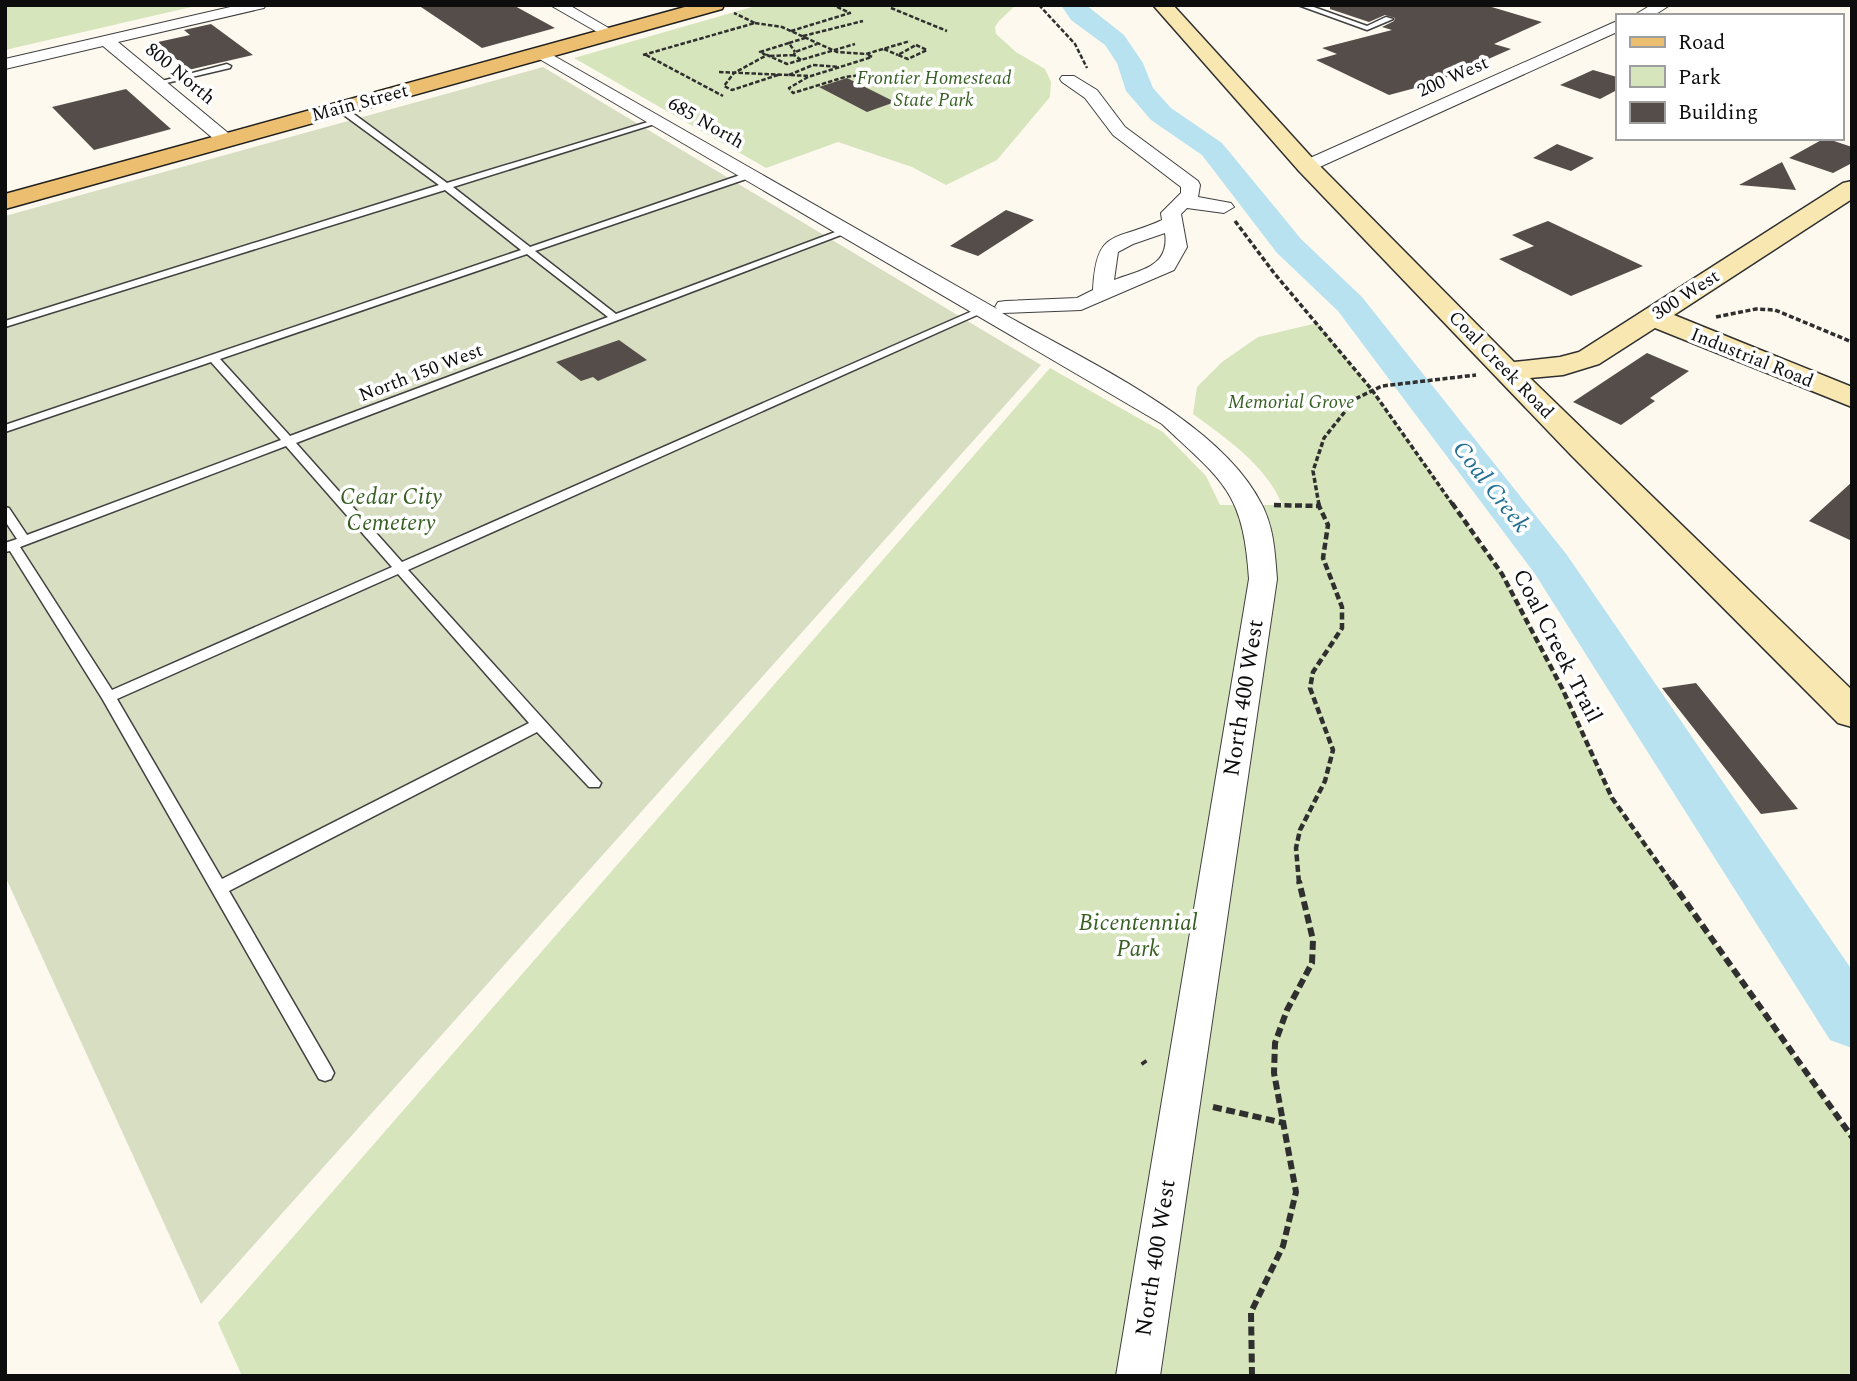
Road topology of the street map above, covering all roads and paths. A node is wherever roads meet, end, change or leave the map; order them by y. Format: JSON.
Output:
{"nodes":[{"id":1,"x":259,"y":5,"type":"edge"},
{"id":2,"x":557,"y":5,"type":"edge"},
{"id":3,"x":833,"y":5,"type":"edge"},
{"id":4,"x":899,"y":5,"type":"edge"},
{"id":5,"x":1039,"y":5,"type":"edge"},
{"id":6,"x":1162,"y":5,"type":"edge"},
{"id":7,"x":1301,"y":5,"type":"edge"},
{"id":8,"x":1663,"y":5,"type":"edge"},
{"id":9,"x":723,"y":8,"type":"edge"},
{"id":10,"x":1644,"y":14,"type":"edge"},
{"id":11,"x":1389,"y":19,"type":"dead end"},
{"id":12,"x":863,"y":20,"type":"dead end"},
{"id":13,"x":755,"y":23,"type":"junction"},
{"id":14,"x":1616,"y":26,"type":"edge"},
{"id":15,"x":790,"y":31,"type":"junction"},
{"id":16,"x":947,"y":31,"type":"dead end"},
{"id":17,"x":611,"y":34,"type":"junction"},
{"id":18,"x":803,"y":37,"type":"junction"},
{"id":19,"x":106,"y":40,"type":"junction"},
{"id":20,"x":910,"y":41,"type":"dead end"},
{"id":21,"x":789,"y":43,"type":"junction"},
{"id":22,"x":818,"y":44,"type":"junction"},
{"id":23,"x":855,"y":44,"type":"dead end"},
{"id":24,"x":883,"y":48,"type":"junction"},
{"id":25,"x":830,"y":51,"type":"junction"},
{"id":26,"x":794,"y":53,"type":"junction"},
{"id":27,"x":542,"y":54,"type":"junction"},
{"id":28,"x":866,"y":54,"type":"junction"},
{"id":29,"x":897,"y":55,"type":"junction"},
{"id":30,"x":768,"y":56,"type":"junction"},
{"id":31,"x":801,"y":60,"type":"junction"},
{"id":32,"x":822,"y":63,"type":"junction"},
{"id":33,"x":5,"y":64,"type":"edge"},
{"id":34,"x":227,"y":66,"type":"dead end"},
{"id":35,"x":840,"y":67,"type":"junction"},
{"id":36,"x":719,"y":72,"type":"dead end"},
{"id":37,"x":1090,"y":72,"type":"dead end"},
{"id":38,"x":734,"y":73,"type":"junction"},
{"id":39,"x":869,"y":74,"type":"dead end"},
{"id":40,"x":778,"y":75,"type":"junction"},
{"id":41,"x":789,"y":75,"type":"junction"},
{"id":42,"x":814,"y":75,"type":"junction"},
{"id":43,"x":808,"y":76,"type":"junction"},
{"id":44,"x":1068,"y":79,"type":"dead end"},
{"id":45,"x":828,"y":82,"type":"junction"},
{"id":46,"x":158,"y":83,"type":"junction"},
{"id":47,"x":723,"y":96,"type":"dead end"},
{"id":48,"x":340,"y":108,"type":"junction"},
{"id":49,"x":658,"y":120,"type":"junction"},
{"id":50,"x":227,"y":141,"type":"junction"},
{"id":51,"x":1307,"y":166,"type":"junction"},
{"id":52,"x":752,"y":174,"type":"junction"},
{"id":53,"x":447,"y":187,"type":"junction"},
{"id":54,"x":1852,"y":188,"type":"edge"},
{"id":55,"x":1212,"y":191,"type":"dead end"},
{"id":56,"x":1186,"y":199,"type":"junction"},
{"id":57,"x":7,"y":200,"type":"edge"},
{"id":58,"x":1224,"y":206,"type":"joint"},
{"id":59,"x":1172,"y":223,"type":"junction"},
{"id":60,"x":849,"y":230,"type":"junction"},
{"id":61,"x":527,"y":250,"type":"junction"},
{"id":62,"x":1103,"y":293,"type":"junction"},
{"id":63,"x":993,"y":309,"type":"junction"},
{"id":64,"x":1662,"y":311,"type":"junction"},
{"id":65,"x":615,"y":318,"type":"junction"},
{"id":66,"x":5,"y":324,"type":"edge"},
{"id":67,"x":1852,"y":342,"type":"edge"},
{"id":68,"x":213,"y":358,"type":"junction"},
{"id":69,"x":1508,"y":371,"type":"junction"},
{"id":70,"x":1462,"y":377,"type":"dead end"},
{"id":71,"x":1372,"y":390,"type":"junction"},
{"id":72,"x":1852,"y":398,"type":"edge"},
{"id":73,"x":5,"y":429,"type":"edge"},
{"id":74,"x":290,"y":441,"type":"junction"},
{"id":75,"x":1249,"y":504,"type":"junction"},
{"id":76,"x":1319,"y":506,"type":"junction"},
{"id":77,"x":5,"y":511,"type":"edge"},
{"id":78,"x":14,"y":545,"type":"edge"},
{"id":79,"x":401,"y":568,"type":"junction"},
{"id":80,"x":109,"y":698,"type":"junction"},
{"id":81,"x":1852,"y":713,"type":"edge"},
{"id":82,"x":537,"y":725,"type":"junction"},
{"id":83,"x":594,"y":783,"type":"dead end"},
{"id":84,"x":221,"y":887,"type":"junction"},
{"id":85,"x":325,"y":1073,"type":"dead end"},
{"id":86,"x":1181,"y":1100,"type":"junction"},
{"id":87,"x":1284,"y":1123,"type":"junction"},
{"id":88,"x":1852,"y":1137,"type":"edge"},
{"id":89,"x":1138,"y":1376,"type":"edge"},
{"id":90,"x":1252,"y":1376,"type":"edge"}],
"edges":[{"from":1,"to":19,"type":"street"},
{"from":2,"to":17,"type":"street"},
{"from":3,"to":15,"type":"path"},
{"from":4,"to":16,"type":"path"},
{"from":5,"to":37,"type":"path"},
{"from":6,"to":51,"type":"main road","name":"Coal Creek Road"},
{"from":7,"to":11,"type":"lane"},
{"from":8,"to":10,"type":"street"},
{"from":9,"to":13,"type":"path"},
{"from":9,"to":17,"type":"main road","name":"Main Street"},
{"from":12,"to":18,"type":"path"},
{"from":13,"to":15,"type":"path"},
{"from":13,"to":47,"type":"path"},
{"from":14,"to":51,"type":"street","name":"200 West"},
{"from":15,"to":18,"type":"path"},
{"from":17,"to":27,"type":"main road","name":"Main Street"},
{"from":18,"to":21,"type":"path"},
{"from":18,"to":22,"type":"path"},
{"from":19,"to":33,"type":"street"},
{"from":19,"to":46,"type":"street","name":"800 North"},
{"from":20,"to":24,"type":"path"},
{"from":21,"to":26,"type":"path"},
{"from":21,"to":30,"type":"path"},
{"from":22,"to":25,"type":"path"},
{"from":22,"to":26,"type":"path"},
{"from":23,"to":25,"type":"path"},
{"from":24,"to":28,"type":"path"},
{"from":24,"to":29,"type":"path"},
{"from":25,"to":28,"type":"path"},
{"from":25,"to":31,"type":"path"},
{"from":25,"to":32,"type":"path"},
{"from":26,"to":30,"type":"path"},
{"from":26,"to":31,"type":"path"},
{"from":27,"to":48,"type":"main road","name":"Main Street"},
{"from":27,"to":49,"type":"street","name":"685 North"},
{"from":28,"to":35,"type":"path"},
{"from":29,"to":29,"type":"path"},
{"from":30,"to":31,"type":"path"},
{"from":30,"to":38,"type":"path"},
{"from":32,"to":35,"type":"path"},
{"from":32,"to":41,"type":"path"},
{"from":34,"to":46,"type":"lane"},
{"from":35,"to":42,"type":"path"},
{"from":36,"to":38,"type":"path"},
{"from":38,"to":40,"type":"path"},
{"from":38,"to":40,"type":"path"},
{"from":39,"to":45,"type":"path"},
{"from":40,"to":41,"type":"path"},
{"from":41,"to":43,"type":"path"},
{"from":42,"to":43,"type":"path"},
{"from":42,"to":45,"type":"path"},
{"from":43,"to":45,"type":"path"},
{"from":44,"to":56,"type":"street"},
{"from":46,"to":50,"type":"street","name":"800 North"},
{"from":48,"to":50,"type":"main road","name":"Main Street"},
{"from":48,"to":53,"type":"lane"},
{"from":49,"to":52,"type":"street","name":"685 North"},
{"from":49,"to":53,"type":"lane"},
{"from":50,"to":57,"type":"main road","name":"Main Street"},
{"from":51,"to":69,"type":"main road","name":"Coal Creek Road"},
{"from":52,"to":60,"type":"street","name":"685 North"},
{"from":52,"to":61,"type":"lane"},
{"from":53,"to":61,"type":"lane"},
{"from":53,"to":66,"type":"lane"},
{"from":54,"to":64,"type":"main road","name":"300 West"},
{"from":55,"to":56,"type":"street"},
{"from":56,"to":58,"type":"street"},
{"from":56,"to":59,"type":"street"},
{"from":58,"to":71,"type":"path","name":"Coal Creek Trail"},
{"from":59,"to":62,"type":"street"},
{"from":59,"to":62,"type":"street"},
{"from":60,"to":63,"type":"street","name":"North 400 West"},
{"from":60,"to":65,"type":"lane","name":"North 150 West"},
{"from":61,"to":65,"type":"lane"},
{"from":61,"to":68,"type":"lane"},
{"from":62,"to":63,"type":"street"},
{"from":63,"to":75,"type":"street","name":"North 400 West"},
{"from":63,"to":79,"type":"lane"},
{"from":64,"to":67,"type":"path"},
{"from":64,"to":69,"type":"main road","name":"300 West"},
{"from":64,"to":72,"type":"main road","name":"Industrial Road"},
{"from":65,"to":74,"type":"lane","name":"North 150 West"},
{"from":68,"to":73,"type":"lane"},
{"from":68,"to":74,"type":"lane"},
{"from":69,"to":81,"type":"main road","name":"Coal Creek Road"},
{"from":70,"to":71,"type":"path"},
{"from":71,"to":76,"type":"path"},
{"from":71,"to":88,"type":"path","name":"Coal Creek Trail"},
{"from":74,"to":78,"type":"lane","name":"North 150 West"},
{"from":74,"to":79,"type":"lane"},
{"from":75,"to":76,"type":"path"},
{"from":75,"to":86,"type":"street","name":"North 400 West"},
{"from":76,"to":87,"type":"path"},
{"from":77,"to":78,"type":"lane"},
{"from":78,"to":80,"type":"lane"},
{"from":79,"to":80,"type":"lane"},
{"from":79,"to":82,"type":"lane"},
{"from":80,"to":84,"type":"lane"},
{"from":82,"to":83,"type":"lane"},
{"from":82,"to":84,"type":"lane"},
{"from":84,"to":85,"type":"lane"},
{"from":86,"to":87,"type":"path"},
{"from":86,"to":89,"type":"street","name":"North 400 West"},
{"from":87,"to":90,"type":"path"}]}
